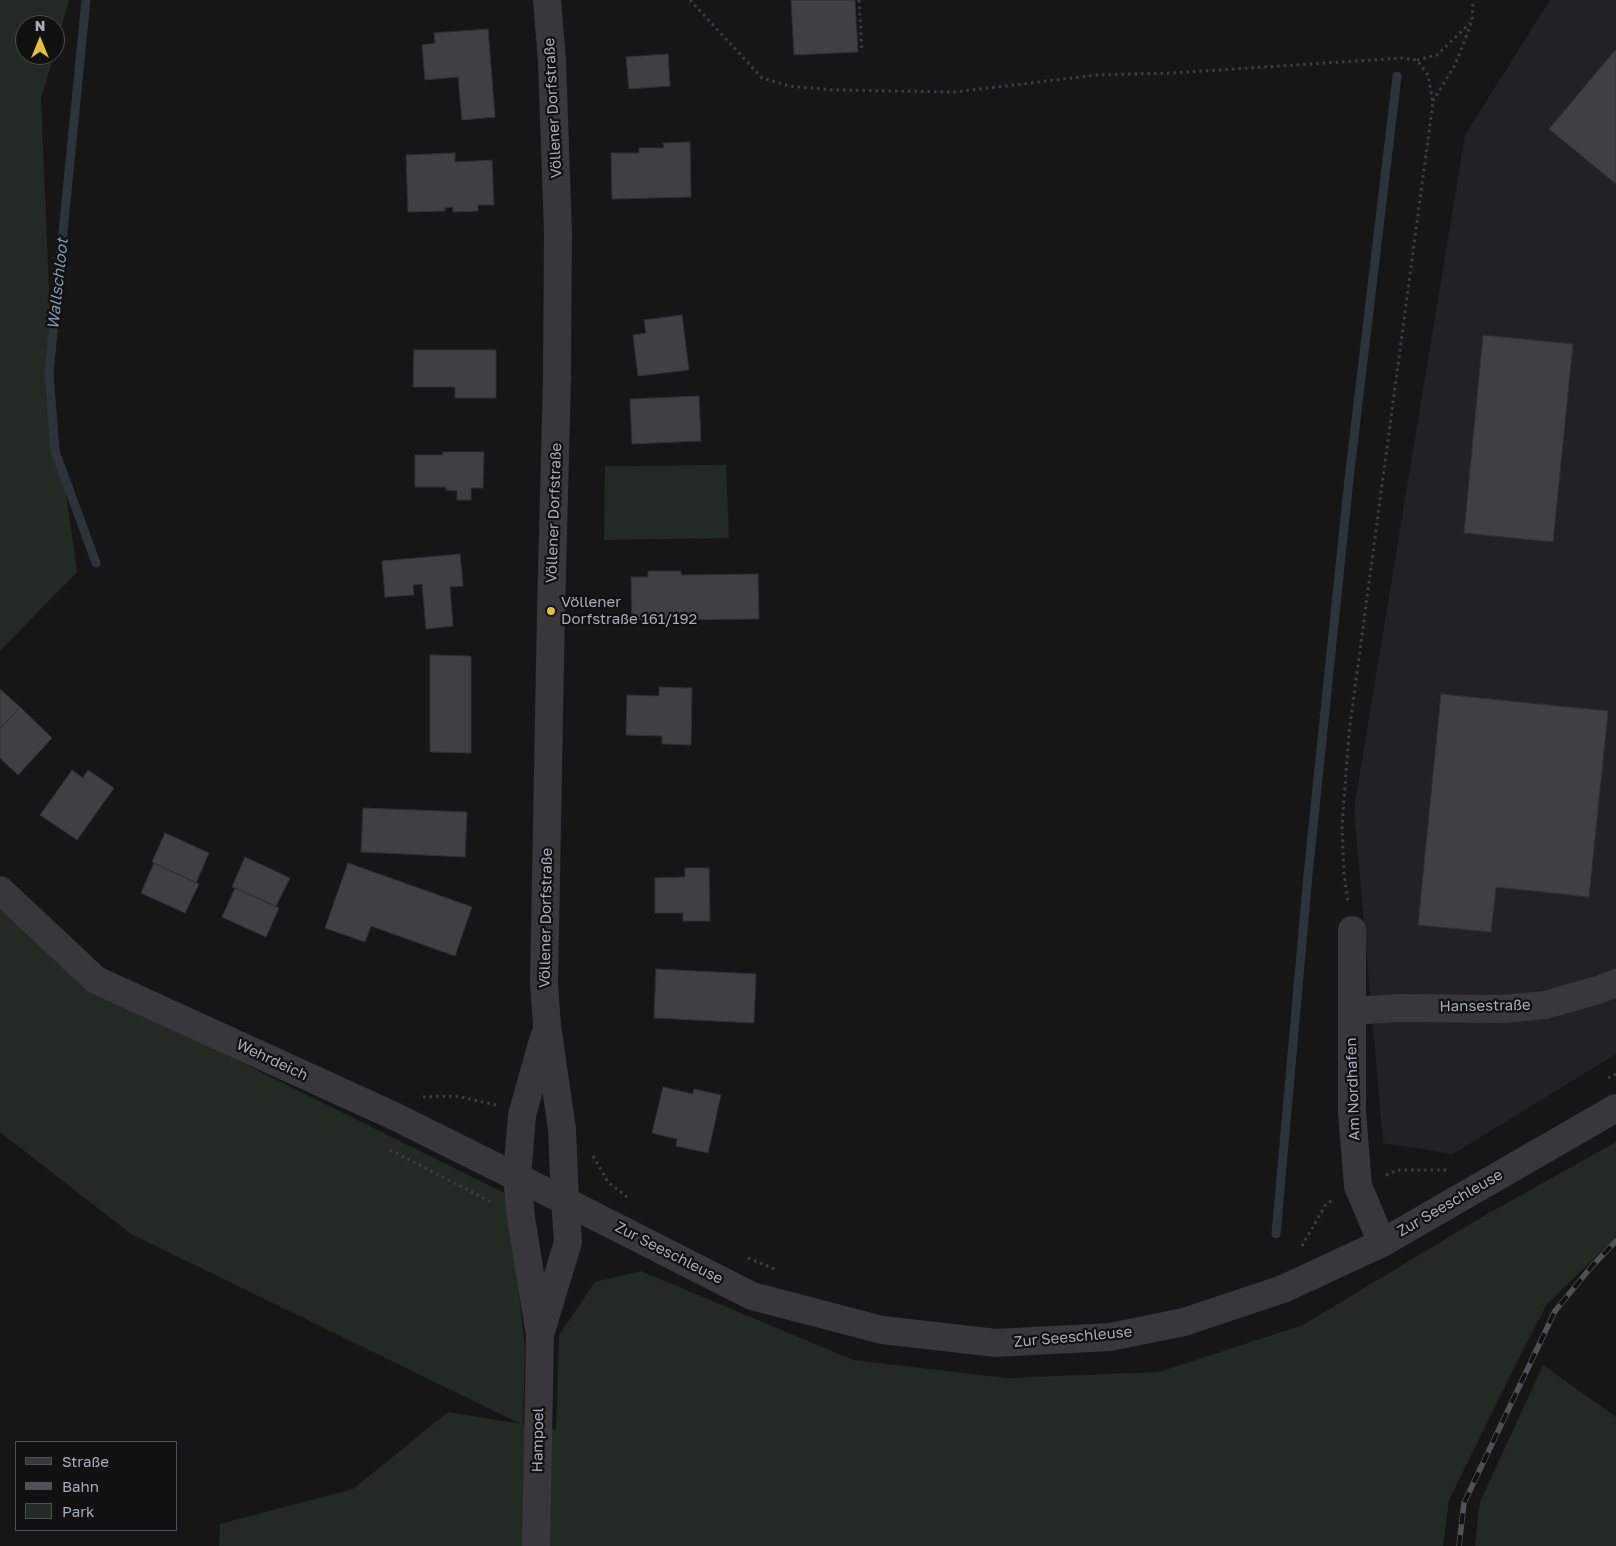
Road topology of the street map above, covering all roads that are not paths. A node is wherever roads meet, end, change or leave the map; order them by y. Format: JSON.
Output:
{"nodes":[{"id":1,"x":547,"y":0,"type":"edge"},
{"id":2,"x":0,"y":890,"type":"edge"},
{"id":3,"x":1352,"y":930,"type":"road end"},
{"id":4,"x":1616,"y":983,"type":"edge"},
{"id":5,"x":1352,"y":1011,"type":"junction"},
{"id":6,"x":547,"y":1026,"type":"junction"},
{"id":7,"x":1616,"y":1108,"type":"edge"},
{"id":8,"x":517,"y":1177,"type":"junction"},
{"id":9,"x":565,"y":1201,"type":"junction"},
{"id":10,"x":1382,"y":1243,"type":"junction"},
{"id":11,"x":540,"y":1335,"type":"junction"},
{"id":12,"x":536,"y":1546,"type":"edge"}],
"edges":[{"from":1,"to":6,"type":"street","name":"Völlener Dorfstraße"},
{"from":2,"to":8,"type":"street","name":"Wehrdeich"},
{"from":3,"to":5,"type":"street","name":"Am Nordhafen"},
{"from":4,"to":5,"type":"street","name":"Hansestraße"},
{"from":5,"to":10,"type":"street","name":"Am Nordhafen"},
{"from":6,"to":8,"type":"street","name":"Völlener Dorfstraße"},
{"from":6,"to":9,"type":"street","name":"Völlener Dorfstraße"},
{"from":7,"to":10,"type":"street","name":"Zur Seeschleuse"},
{"from":8,"to":9,"type":"street","name":"Wehrdeich"},
{"from":8,"to":11,"type":"street","name":"Hampoel"},
{"from":9,"to":10,"type":"street","name":"Zur Seeschleuse"},
{"from":9,"to":11,"type":"street","name":"Hampoel"},
{"from":11,"to":12,"type":"street","name":"Hampoel"}]}
